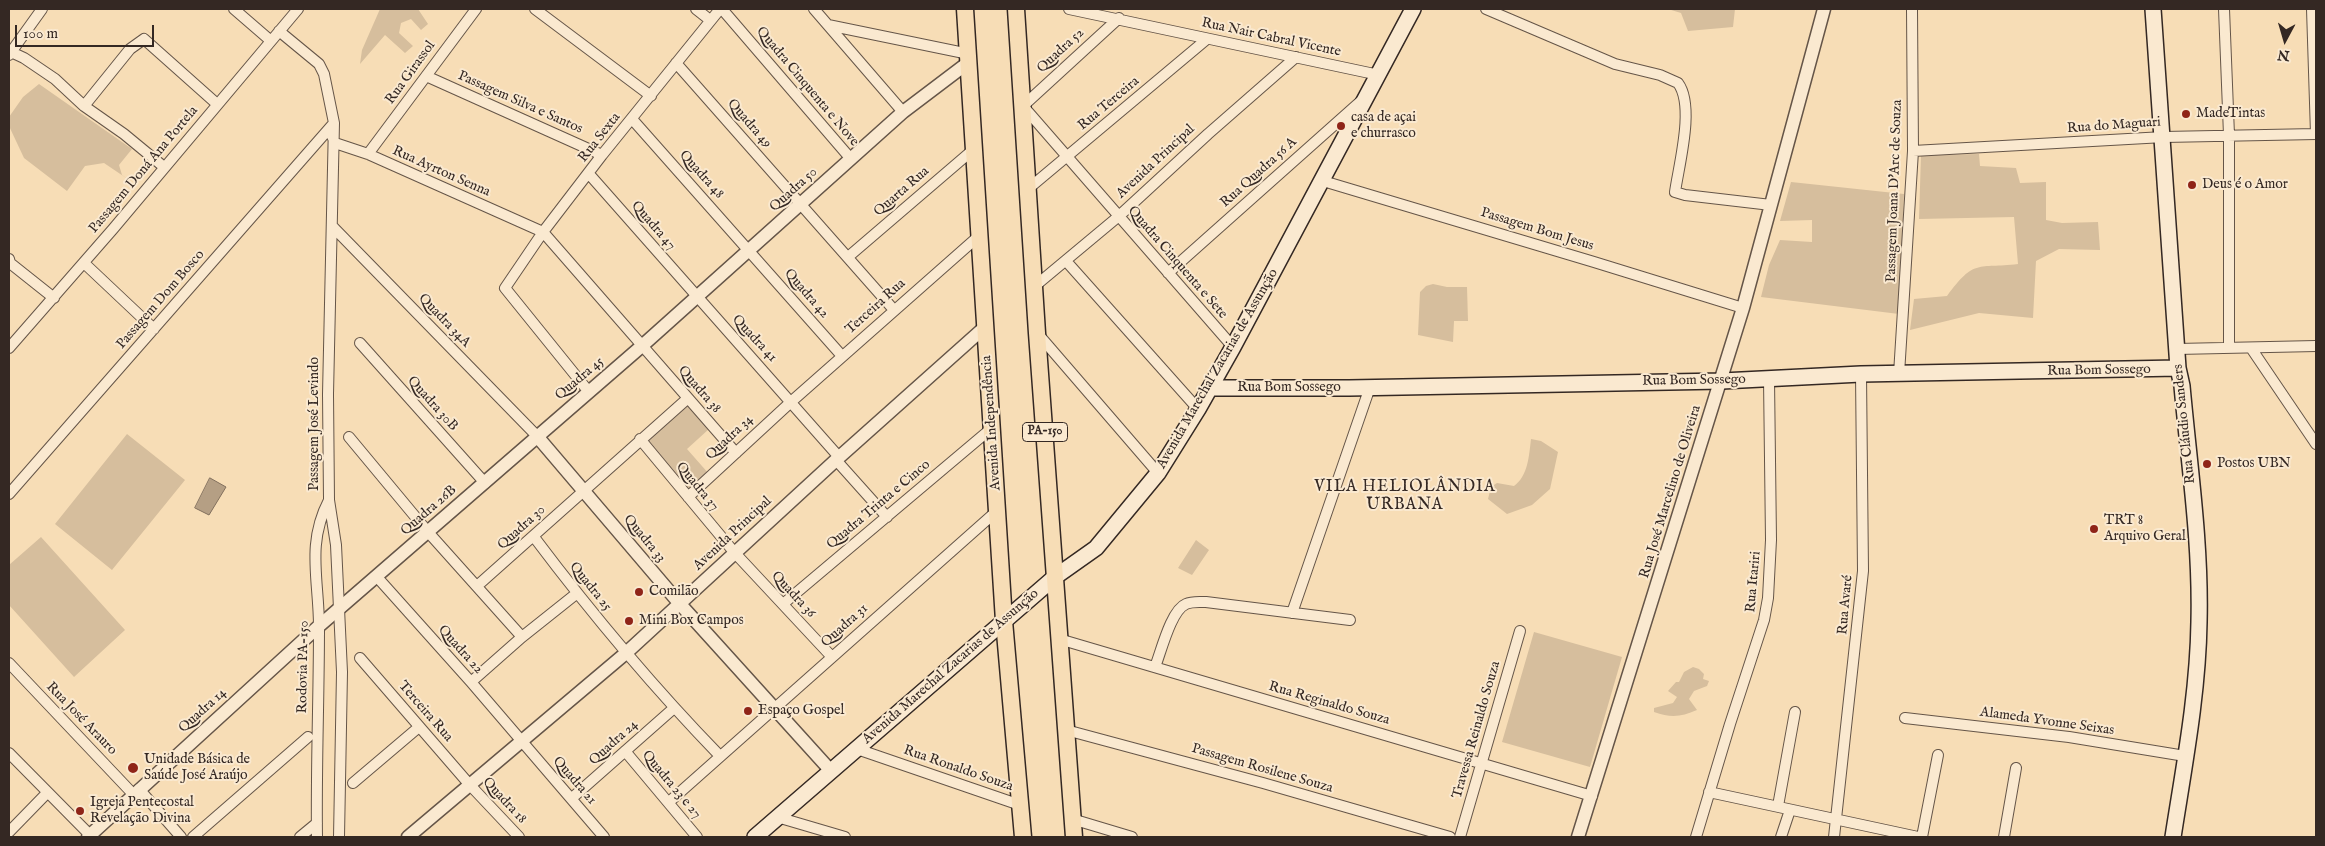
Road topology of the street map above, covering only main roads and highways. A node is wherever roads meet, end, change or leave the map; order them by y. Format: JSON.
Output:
{"nodes":[{"id":1,"x":965,"y":9,"type":"edge"},
{"id":2,"x":1016,"y":9,"type":"edge"},
{"id":3,"x":1413,"y":9,"type":"edge"},
{"id":4,"x":2154,"y":9,"type":"edge"},
{"id":5,"x":2178,"y":368,"type":"junction"},
{"id":6,"x":1210,"y":388,"type":"junction"},
{"id":7,"x":1055,"y":577,"type":"junction"},
{"id":8,"x":1004,"y":622,"type":"junction"},
{"id":9,"x":756,"y":837,"type":"edge"},
{"id":10,"x":1023,"y":837,"type":"edge"},
{"id":11,"x":1074,"y":837,"type":"edge"},
{"id":12,"x":2173,"y":837,"type":"edge"}],
"edges":[{"from":1,"to":8,"type":"main road","name":"Avenida Independência"},
{"from":2,"to":7,"type":"main road","number":"PA-150"},
{"from":3,"to":6,"type":"main road","name":"Avenida Marechal Zacarias de Assunção"},
{"from":4,"to":5,"type":"main road","name":"Rua Cláudio Sanders"},
{"from":5,"to":6,"type":"main road","name":"Rua Bom Sossego"},
{"from":5,"to":12,"type":"main road","name":"Rua Cláudio Sanders"},
{"from":6,"to":7,"type":"main road","name":"Avenida Marechal Zacarias de Assunção"},
{"from":7,"to":8,"type":"main road","name":"Avenida Marechal Zacarias de Assunção"},
{"from":7,"to":11,"type":"main road","number":"PA-150"},
{"from":8,"to":9,"type":"main road","name":"Avenida Marechal Zacarias de Assunção"},
{"from":8,"to":10,"type":"main road","name":"Avenida Independência"}]}
